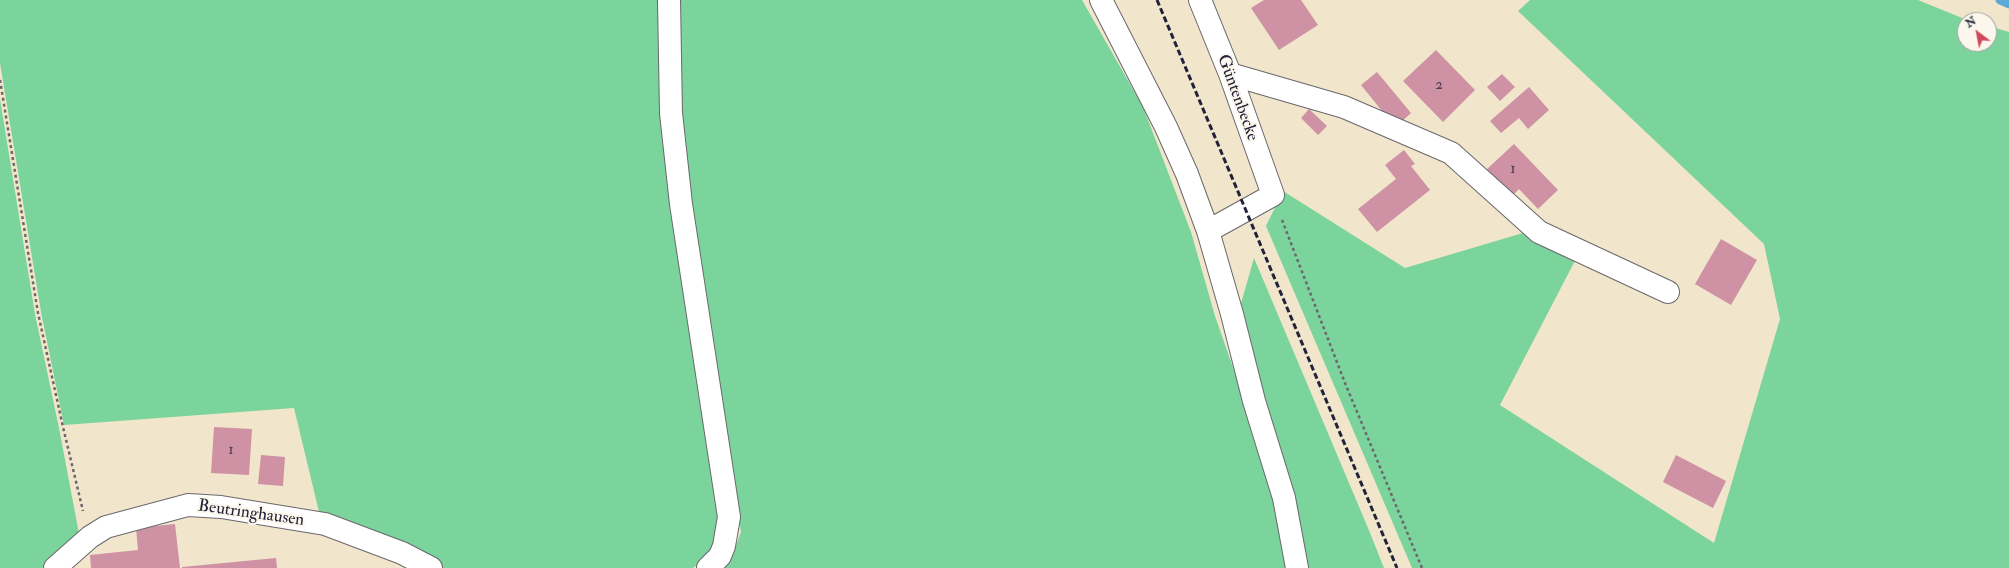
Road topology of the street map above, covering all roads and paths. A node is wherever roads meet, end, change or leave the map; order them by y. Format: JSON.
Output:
{"nodes":[{"id":1,"x":669,"y":0,"type":"edge"},
{"id":2,"x":1101,"y":0,"type":"edge"},
{"id":3,"x":1200,"y":0,"type":"edge"},
{"id":4,"x":1230,"y":74,"type":"junction"},
{"id":5,"x":0,"y":80,"type":"edge"},
{"id":6,"x":1273,"y":196,"type":"junction"},
{"id":7,"x":1208,"y":231,"type":"junction"},
{"id":8,"x":1668,"y":292,"type":"dead end"},
{"id":9,"x":90,"y":537,"type":"junction"},
{"id":10,"x":55,"y":568,"type":"edge"},
{"id":11,"x":431,"y":568,"type":"edge"},
{"id":12,"x":708,"y":568,"type":"edge"},
{"id":13,"x":1297,"y":568,"type":"edge"},
{"id":14,"x":1422,"y":568,"type":"edge"}],
"edges":[{"from":1,"to":12,"type":"street"},
{"from":2,"to":7,"type":"street"},
{"from":3,"to":4,"type":"street","name":"Güntenbecke"},
{"from":4,"to":6,"type":"street","name":"Güntenbecke"},
{"from":4,"to":8,"type":"street"},
{"from":5,"to":9,"type":"path"},
{"from":6,"to":7,"type":"street"},
{"from":6,"to":14,"type":"path"},
{"from":7,"to":13,"type":"street"},
{"from":9,"to":10,"type":"street","name":"Beutringhausen"},
{"from":9,"to":11,"type":"street","name":"Beutringhausen"}]}
